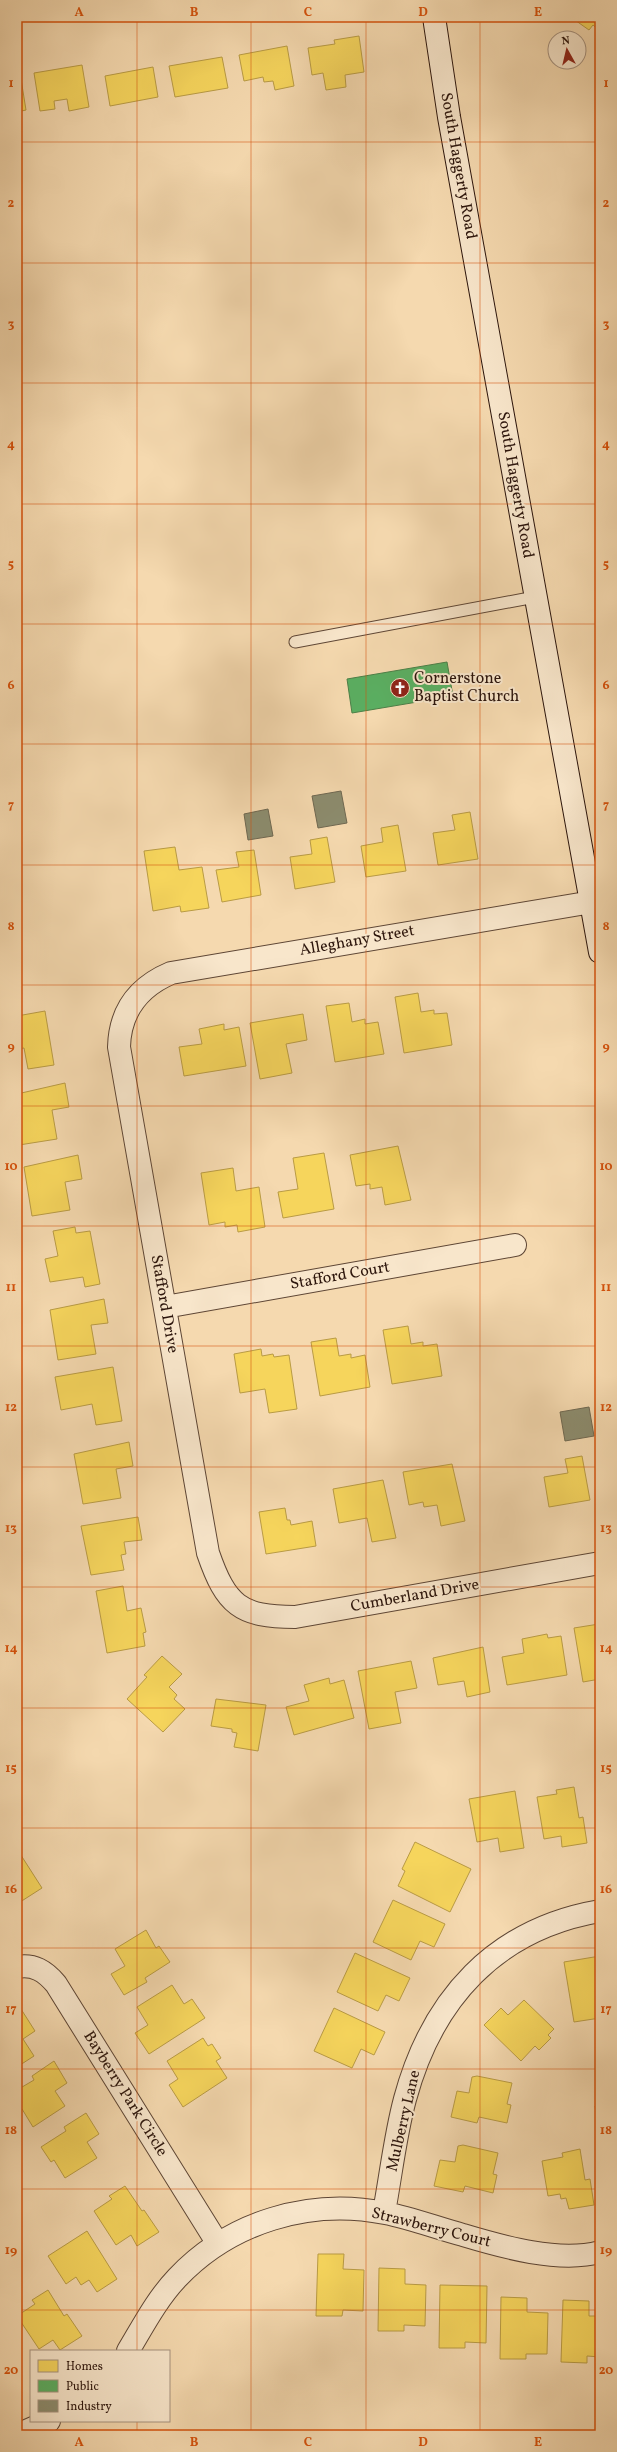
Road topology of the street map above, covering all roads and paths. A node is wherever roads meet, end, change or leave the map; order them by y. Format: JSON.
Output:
{"nodes":[{"id":1,"x":434,"y":17,"type":"edge"},
{"id":2,"x":535,"y":597,"type":"junction"},
{"id":3,"x":295,"y":642,"type":"dead end"},
{"id":4,"x":592,"y":902,"type":"junction"},
{"id":5,"x":600,"y":952,"type":"edge"},
{"id":6,"x":132,"y":1002,"type":"joint"},
{"id":7,"x":515,"y":1245,"type":"dead end"},
{"id":8,"x":165,"y":1307,"type":"junction"},
{"id":9,"x":600,"y":1564,"type":"edge"},
{"id":10,"x":233,"y":1601,"type":"joint"},
{"id":11,"x":600,"y":1911,"type":"edge"},
{"id":12,"x":17,"y":1967,"type":"edge"},
{"id":13,"x":384,"y":2212,"type":"junction"},
{"id":14,"x":218,"y":2244,"type":"junction"},
{"id":15,"x":600,"y":2252,"type":"edge"},
{"id":16,"x":129,"y":2350,"type":"edge"},
{"id":17,"x":47,"y":2422,"type":"edge"},
{"id":18,"x":17,"y":2435,"type":"edge"}],
"edges":[{"from":1,"to":2,"type":"street","name":"South Haggerty Road"},
{"from":2,"to":3,"type":"lane"},
{"from":2,"to":4,"type":"street","name":"South Haggerty Road"},
{"from":4,"to":5,"type":"street","name":"South Haggerty Road"},
{"from":4,"to":6,"type":"street","name":"Alleghany Street"},
{"from":6,"to":8,"type":"street","name":"Stafford Drive"},
{"from":7,"to":8,"type":"street","name":"Stafford Court"},
{"from":8,"to":10,"type":"street","name":"Stafford Drive"},
{"from":9,"to":10,"type":"street","name":"Cumberland Drive"},
{"from":11,"to":13,"type":"street","name":"Mulberry Lane"},
{"from":12,"to":14,"type":"street","name":"Bayberry Park Circle"},
{"from":13,"to":14,"type":"street","name":"Strawberry Court"},
{"from":13,"to":15,"type":"street","name":"Strawberry Court"},
{"from":14,"to":16,"type":"street","name":"Strawberry Court"},
{"from":17,"to":18,"type":"street"}]}
